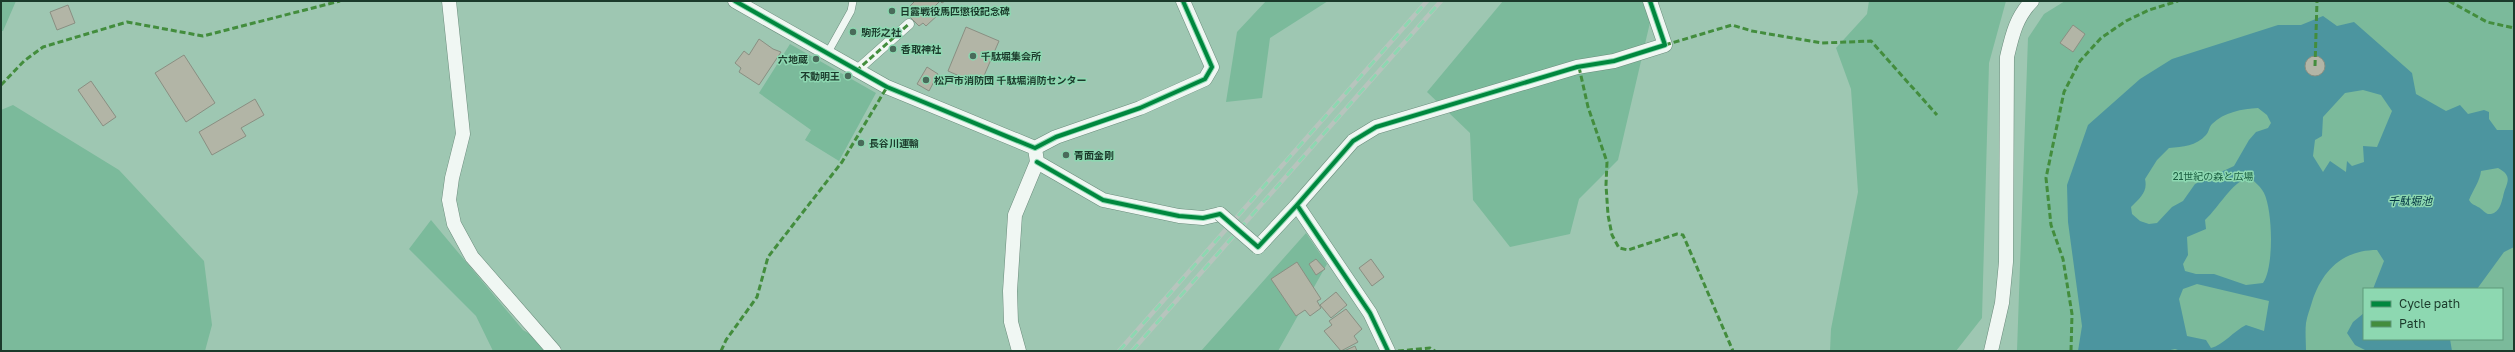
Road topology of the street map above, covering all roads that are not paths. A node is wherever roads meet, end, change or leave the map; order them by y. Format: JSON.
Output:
{"nodes":[{"id":1,"x":449,"y":1,"type":"edge"},
{"id":2,"x":735,"y":1,"type":"edge"},
{"id":3,"x":854,"y":1,"type":"edge"},
{"id":4,"x":1183,"y":1,"type":"edge"},
{"id":5,"x":1650,"y":1,"type":"edge"},
{"id":6,"x":2032,"y":1,"type":"edge"},
{"id":7,"x":909,"y":24,"type":"dead end"},
{"id":8,"x":827,"y":54,"type":"junction"},
{"id":9,"x":856,"y":71,"type":"junction"},
{"id":10,"x":1036,"y":155,"type":"junction"},
{"id":11,"x":1297,"y":205,"type":"junction"},
{"id":12,"x":554,"y":351,"type":"edge"},
{"id":13,"x":1019,"y":351,"type":"edge"},
{"id":14,"x":1388,"y":351,"type":"edge"},
{"id":15,"x":1991,"y":351,"type":"edge"}],
"edges":[{"from":1,"to":12,"type":"street"},
{"from":2,"to":8,"type":"street"},
{"from":3,"to":8,"type":"lane"},
{"from":4,"to":10,"type":"street"},
{"from":5,"to":11,"type":"street"},
{"from":6,"to":15,"type":"street"},
{"from":7,"to":9,"type":"street"},
{"from":8,"to":9,"type":"street"},
{"from":9,"to":10,"type":"street"},
{"from":10,"to":11,"type":"street","bridge":true},
{"from":10,"to":13,"type":"street"},
{"from":11,"to":14,"type":"street"}]}
